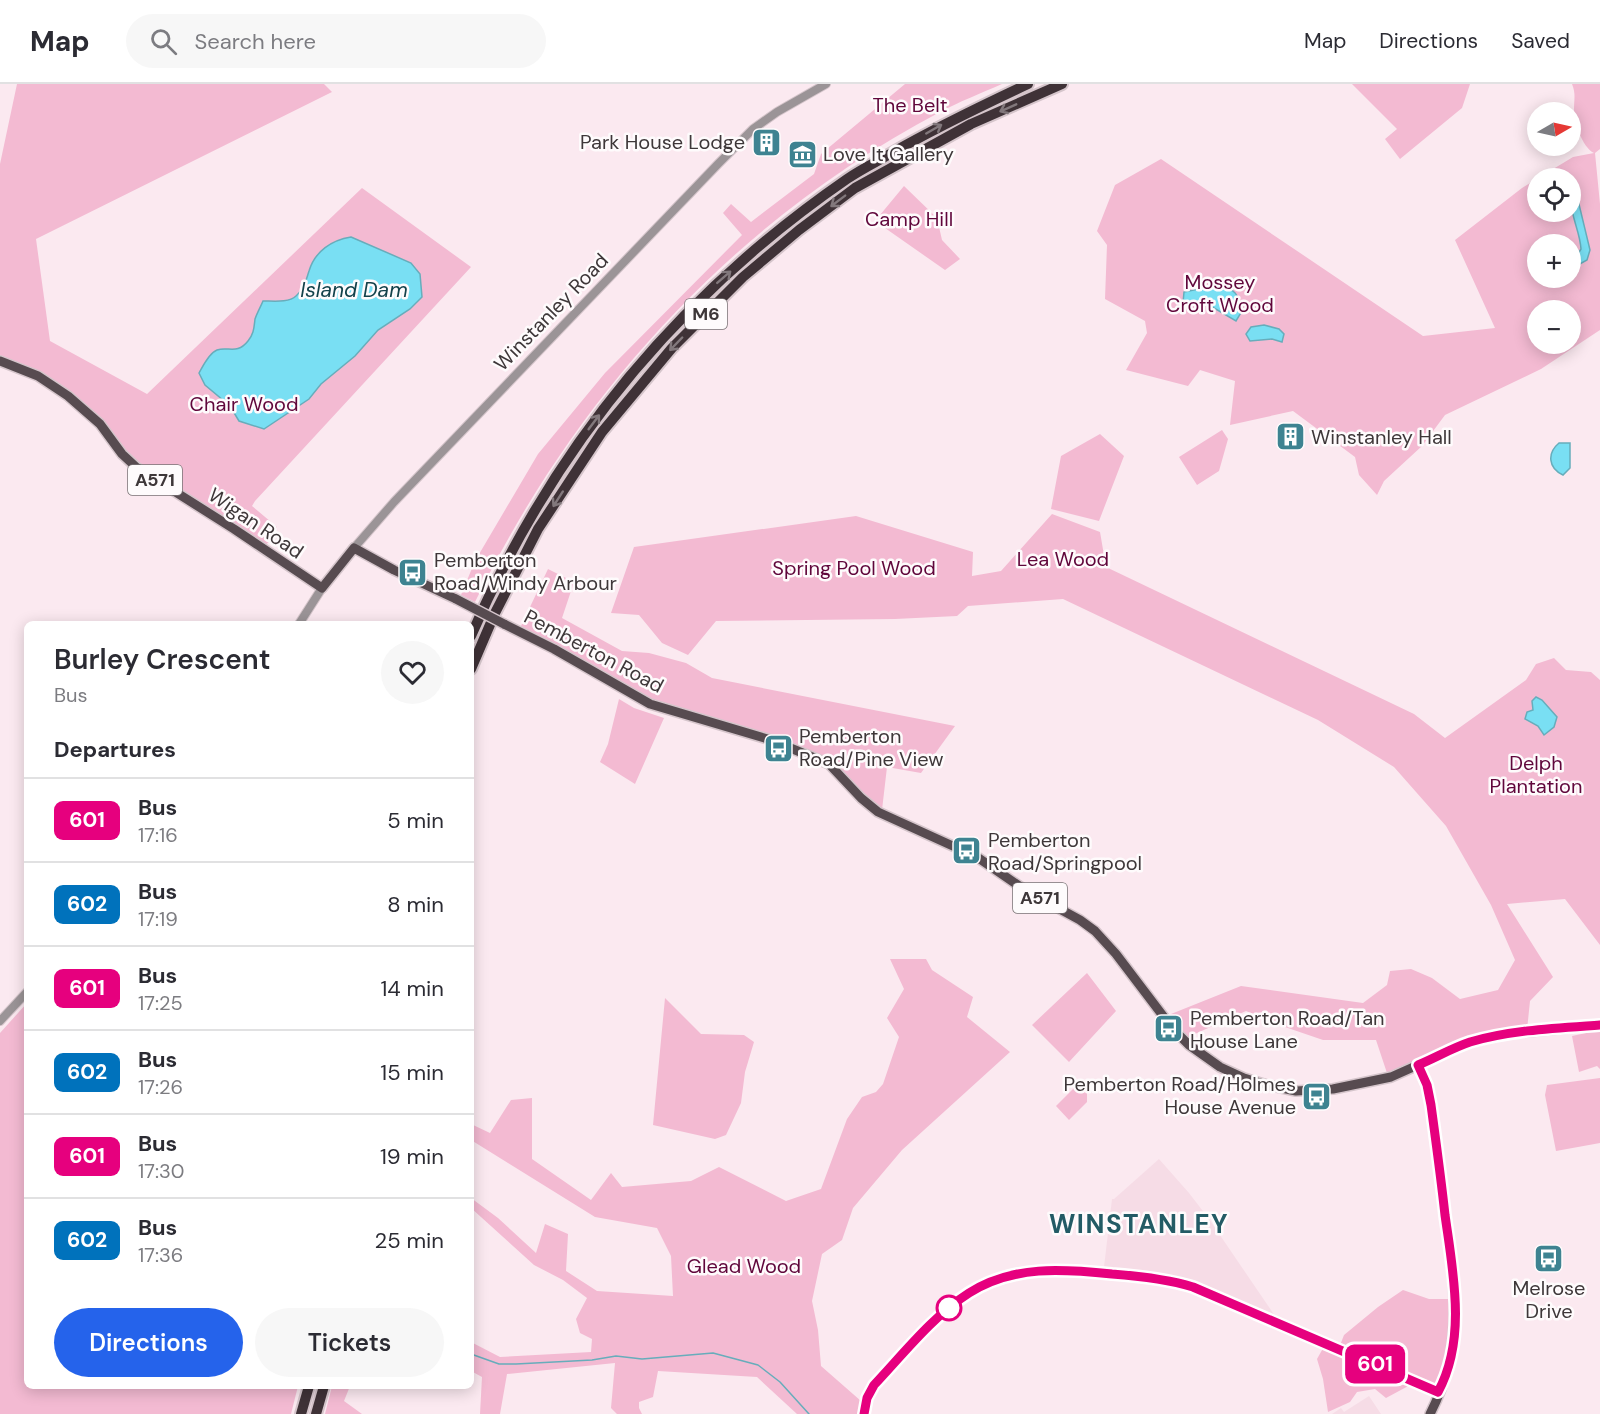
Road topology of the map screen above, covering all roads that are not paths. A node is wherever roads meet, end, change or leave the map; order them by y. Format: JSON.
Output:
{"nodes":[{"id":1,"x":826,"y":84,"type":"edge"},
{"id":2,"x":1028,"y":84,"type":"edge"},
{"id":3,"x":1062,"y":84,"type":"edge"},
{"id":4,"x":0,"y":361,"type":"edge"},
{"id":5,"x":354,"y":548,"type":"junction"},
{"id":6,"x":322,"y":588,"type":"junction"},
{"id":7,"x":301,"y":621,"type":"edge"},
{"id":8,"x":474,"y":630,"type":"edge"},
{"id":9,"x":474,"y":662,"type":"edge"},
{"id":10,"x":24,"y":995,"type":"edge"},
{"id":11,"x":0,"y":1021,"type":"edge"},
{"id":12,"x":1600,"y":1025,"type":"edge"},
{"id":13,"x":1438,"y":1056,"type":"junction"},
{"id":14,"x":1418,"y":1065,"type":"junction"},
{"id":15,"x":1391,"y":1077,"type":"junction"},
{"id":16,"x":1427,"y":1085,"type":"junction"},
{"id":17,"x":1431,"y":1105,"type":"junction"},
{"id":18,"x":308,"y":1389,"type":"edge"},
{"id":19,"x":323,"y":1389,"type":"edge"},
{"id":20,"x":1438,"y":1392,"type":"junction"},
{"id":21,"x":301,"y":1414,"type":"edge"},
{"id":22,"x":316,"y":1414,"type":"edge"},
{"id":23,"x":864,"y":1414,"type":"edge"},
{"id":24,"x":1430,"y":1414,"type":"edge"}],
"edges":[{"from":1,"to":5,"type":"street","name":"Winstanley Road"},
{"from":8,"to":2,"type":"highway","number":"M6","one_way":true},
{"from":3,"to":9,"type":"highway","number":"M6","one_way":true},
{"from":4,"to":6,"type":"main road","name":"Wigan Road","number":"A571"},
{"from":5,"to":6,"type":"main road","name":"Winstanley Road"},
{"from":5,"to":15,"type":"main road","name":"Pemberton Road","number":"A571","bridge":true},
{"from":6,"to":7,"type":"street"},
{"from":10,"to":11,"type":"street"},
{"from":12,"to":13,"type":"main road","name":"Pemberton Road","number":"A571"},
{"from":13,"to":14,"type":"main road","name":"Pemberton Road","number":"A571"},
{"from":13,"to":16,"type":"main road"},
{"from":14,"to":15,"type":"main road","name":"Pemberton Road","number":"A571"},
{"from":14,"to":16,"type":"main road"},
{"from":15,"to":17,"type":"main road"},
{"from":16,"to":17,"type":"main road"},
{"from":17,"to":20,"type":"main road"},
{"from":18,"to":21,"type":"highway"},
{"from":19,"to":22,"type":"highway"},
{"from":20,"to":23,"type":"street"},
{"from":20,"to":24,"type":"main road"}]}
